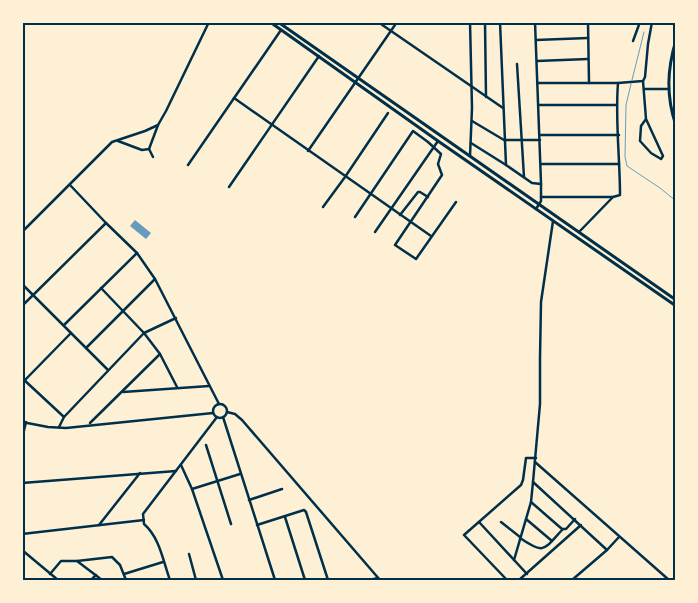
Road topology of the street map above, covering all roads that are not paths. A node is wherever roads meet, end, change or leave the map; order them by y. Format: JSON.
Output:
{"nodes":[{"id":1,"x":208,"y":22,"type":"edge"},
{"id":2,"x":270,"y":22,"type":"edge"},
{"id":3,"x":378,"y":22,"type":"edge"},
{"id":4,"x":397,"y":22,"type":"edge"},
{"id":5,"x":470,"y":22,"type":"edge"},
{"id":6,"x":485,"y":22,"type":"edge"},
{"id":7,"x":500,"y":22,"type":"edge"},
{"id":8,"x":535,"y":22,"type":"edge"},
{"id":9,"x":588,"y":22,"type":"edge"},
{"id":10,"x":608,"y":22,"type":"edge"},
{"id":11,"x":640,"y":22,"type":"edge"},
{"id":12,"x":652,"y":22,"type":"edge"},
{"id":13,"x":602,"y":23,"type":"edge"},
{"id":14,"x":280,"y":26,"type":"edge"},
{"id":15,"x":391,"y":32,"type":"junction"},
{"id":16,"x":588,"y":38,"type":"junction"},
{"id":17,"x":536,"y":40,"type":"junction"},
{"id":18,"x":676,"y":40,"type":"edge"},
{"id":19,"x":633,"y":41,"type":"dead end"},
{"id":20,"x":319,"y":56,"type":"junction"},
{"id":21,"x":588,"y":59,"type":"junction"},
{"id":22,"x":537,"y":61,"type":"junction"},
{"id":23,"x":517,"y":64,"type":"dead end"},
{"id":24,"x":358,"y":78,"type":"junction"},
{"id":25,"x":643,"y":81,"type":"junction"},
{"id":26,"x":355,"y":82,"type":"junction"},
{"id":27,"x":538,"y":83,"type":"junction"},
{"id":28,"x":589,"y":83,"type":"junction"},
{"id":29,"x":618,"y":83,"type":"junction"},
{"id":30,"x":471,"y":87,"type":"junction"},
{"id":31,"x":644,"y":89,"type":"junction"},
{"id":32,"x":668,"y":89,"type":"junction"},
{"id":33,"x":486,"y":97,"type":"junction"},
{"id":34,"x":234,"y":98,"type":"junction"},
{"id":35,"x":539,"y":105,"type":"junction"},
{"id":36,"x":616,"y":105,"type":"junction"},
{"id":37,"x":503,"y":108,"type":"junction"},
{"id":38,"x":388,"y":113,"type":"dead end"},
{"id":39,"x":646,"y":119,"type":"junction"},
{"id":40,"x":472,"y":120,"type":"junction"},
{"id":41,"x":158,"y":125,"type":"junction"},
{"id":42,"x":272,"y":125,"type":"junction"},
{"id":43,"x":676,"y":126,"type":"edge"},
{"id":44,"x":540,"y":135,"type":"junction"},
{"id":45,"x":619,"y":135,"type":"junction"},
{"id":46,"x":504,"y":140,"type":"junction"},
{"id":47,"x":520,"y":140,"type":"junction"},
{"id":48,"x":540,"y":140,"type":"junction"},
{"id":49,"x":116,"y":141,"type":"junction"},
{"id":50,"x":438,"y":141,"type":"junction"},
{"id":51,"x":470,"y":143,"type":"junction"},
{"id":52,"x":434,"y":147,"type":"junction"},
{"id":53,"x":149,"y":149,"type":"junction"},
{"id":54,"x":308,"y":151,"type":"junction"},
{"id":55,"x":153,"y":157,"type":"dead end"},
{"id":56,"x":470,"y":158,"type":"junction"},
{"id":57,"x":541,"y":164,"type":"junction"},
{"id":58,"x":619,"y":164,"type":"junction"},
{"id":59,"x":188,"y":165,"type":"dead end"},
{"id":60,"x":506,"y":165,"type":"junction"},
{"id":61,"x":345,"y":177,"type":"junction"},
{"id":62,"x":524,"y":177,"type":"junction"},
{"id":63,"x":70,"y":184,"type":"junction"},
{"id":64,"x":541,"y":184,"type":"junction"},
{"id":65,"x":229,"y":187,"type":"dead end"},
{"id":66,"x":370,"y":194,"type":"junction"},
{"id":67,"x":613,"y":197,"type":"junction"},
{"id":68,"x":428,"y":198,"type":"junction"},
{"id":69,"x":541,"y":198,"type":"junction"},
{"id":70,"x":456,"y":202,"type":"dead end"},
{"id":71,"x":539,"y":204,"type":"junction"},
{"id":72,"x":323,"y":207,"type":"dead end"},
{"id":73,"x":391,"y":209,"type":"junction"},
{"id":74,"x":536,"y":209,"type":"junction"},
{"id":75,"x":400,"y":215,"type":"junction"},
{"id":76,"x":354,"y":217,"type":"dead end"},
{"id":77,"x":553,"y":220,"type":"junction"},
{"id":78,"x":106,"y":223,"type":"junction"},
{"id":79,"x":411,"y":223,"type":"junction"},
{"id":80,"x":22,"y":232,"type":"edge"},
{"id":81,"x":375,"y":232,"type":"dead end"},
{"id":82,"x":579,"y":232,"type":"junction"},
{"id":83,"x":432,"y":236,"type":"junction"},
{"id":84,"x":137,"y":253,"type":"junction"},
{"id":85,"x":155,"y":280,"type":"junction"},
{"id":86,"x":22,"y":284,"type":"edge"},
{"id":87,"x":101,"y":288,"type":"junction"},
{"id":88,"x":34,"y":295,"type":"junction"},
{"id":89,"x":676,"y":300,"type":"edge"},
{"id":90,"x":22,"y":306,"type":"edge"},
{"id":91,"x":676,"y":306,"type":"edge"},
{"id":92,"x":123,"y":311,"type":"junction"},
{"id":93,"x":176,"y":318,"type":"junction"},
{"id":94,"x":64,"y":325,"type":"junction"},
{"id":95,"x":71,"y":333,"type":"junction"},
{"id":96,"x":144,"y":333,"type":"junction"},
{"id":97,"x":86,"y":348,"type":"junction"},
{"id":98,"x":160,"y":354,"type":"junction"},
{"id":99,"x":108,"y":370,"type":"junction"},
{"id":100,"x":24,"y":379,"type":"edge"},
{"id":101,"x":210,"y":386,"type":"junction"},
{"id":102,"x":177,"y":387,"type":"junction"},
{"id":103,"x":121,"y":393,"type":"junction"},
{"id":104,"x":219,"y":404,"type":"junction"},
{"id":105,"x":227,"y":412,"type":"junction"},
{"id":106,"x":214,"y":413,"type":"junction"},
{"id":107,"x":64,"y":417,"type":"junction"},
{"id":108,"x":217,"y":417,"type":"junction"},
{"id":109,"x":223,"y":417,"type":"junction"},
{"id":110,"x":24,"y":422,"type":"edge"},
{"id":111,"x":89,"y":424,"type":"junction"},
{"id":112,"x":59,"y":426,"type":"junction"},
{"id":113,"x":22,"y":438,"type":"edge"},
{"id":114,"x":206,"y":446,"type":"dead end"},
{"id":115,"x":536,"y":458,"type":"junction"},
{"id":116,"x":535,"y":462,"type":"junction"},
{"id":117,"x":181,"y":465,"type":"junction"},
{"id":118,"x":176,"y":471,"type":"junction"},
{"id":119,"x":140,"y":473,"type":"junction"},
{"id":120,"x":240,"y":474,"type":"junction"},
{"id":121,"x":218,"y":481,"type":"junction"},
{"id":122,"x":533,"y":482,"type":"junction"},
{"id":123,"x":22,"y":483,"type":"edge"},
{"id":124,"x":192,"y":489,"type":"junction"},
{"id":125,"x":282,"y":489,"type":"dead end"},
{"id":126,"x":248,"y":500,"type":"junction"},
{"id":127,"x":531,"y":502,"type":"junction"},
{"id":128,"x":285,"y":517,"type":"junction"},
{"id":129,"x":526,"y":519,"type":"junction"},
{"id":130,"x":575,"y":519,"type":"junction"},
{"id":131,"x":144,"y":520,"type":"junction"},
{"id":132,"x":478,"y":521,"type":"junction"},
{"id":133,"x":501,"y":522,"type":"dead end"},
{"id":134,"x":231,"y":524,"type":"dead end"},
{"id":135,"x":581,"y":524,"type":"junction"},
{"id":136,"x":98,"y":526,"type":"junction"},
{"id":137,"x":257,"y":526,"type":"junction"},
{"id":138,"x":563,"y":529,"type":"junction"},
{"id":139,"x":22,"y":534,"type":"edge"},
{"id":140,"x":520,"y":537,"type":"junction"},
{"id":141,"x":619,"y":537,"type":"junction"},
{"id":142,"x":552,"y":541,"type":"junction"},
{"id":143,"x":22,"y":550,"type":"edge"},
{"id":144,"x":607,"y":550,"type":"junction"},
{"id":145,"x":188,"y":554,"type":"dead end"},
{"id":146,"x":514,"y":560,"type":"junction"},
{"id":147,"x":77,"y":561,"type":"junction"},
{"id":148,"x":164,"y":562,"type":"junction"},
{"id":149,"x":50,"y":574,"type":"junction"},
{"id":150,"x":124,"y":574,"type":"junction"},
{"id":151,"x":527,"y":574,"type":"junction"},
{"id":152,"x":96,"y":575,"type":"junction"},
{"id":153,"x":379,"y":579,"type":"edge"},
{"id":154,"x":58,"y":580,"type":"edge"},
{"id":155,"x":91,"y":580,"type":"edge"},
{"id":156,"x":102,"y":580,"type":"edge"},
{"id":157,"x":126,"y":580,"type":"edge"},
{"id":158,"x":170,"y":580,"type":"edge"},
{"id":159,"x":196,"y":580,"type":"edge"},
{"id":160,"x":222,"y":580,"type":"edge"},
{"id":161,"x":275,"y":580,"type":"edge"},
{"id":162,"x":305,"y":580,"type":"edge"},
{"id":163,"x":328,"y":580,"type":"edge"},
{"id":164,"x":369,"y":580,"type":"edge"},
{"id":165,"x":507,"y":580,"type":"edge"},
{"id":166,"x":519,"y":580,"type":"edge"},
{"id":167,"x":572,"y":580,"type":"edge"},
{"id":168,"x":669,"y":580,"type":"edge"}],
"edges":[{"from":1,"to":41,"type":"street"},
{"from":2,"to":14,"type":"main road"},
{"from":3,"to":15,"type":"street"},
{"from":4,"to":15,"type":"street"},
{"from":5,"to":30,"type":"street"},
{"from":6,"to":33,"type":"street"},
{"from":7,"to":37,"type":"street"},
{"from":8,"to":17,"type":"street"},
{"from":9,"to":16,"type":"street"},
{"from":10,"to":13,"type":"street"},
{"from":11,"to":19,"type":"street"},
{"from":12,"to":25,"type":"street"},
{"from":14,"to":20,"type":"main road"},
{"from":14,"to":24,"type":"main road"},
{"from":14,"to":34,"type":"street"},
{"from":15,"to":24,"type":"street"},
{"from":15,"to":30,"type":"street"},
{"from":16,"to":17,"type":"street"},
{"from":16,"to":21,"type":"street"},
{"from":17,"to":22,"type":"street"},
{"from":18,"to":32,"type":"main road"},
{"from":20,"to":26,"type":"main road"},
{"from":20,"to":42,"type":"street"},
{"from":21,"to":22,"type":"street"},
{"from":21,"to":28,"type":"street"},
{"from":22,"to":27,"type":"street"},
{"from":23,"to":47,"type":"street"},
{"from":24,"to":26,"type":"street"},
{"from":24,"to":56,"type":"main road"},
{"from":25,"to":29,"type":"street"},
{"from":25,"to":31,"type":"street"},
{"from":26,"to":50,"type":"main road"},
{"from":26,"to":54,"type":"street"},
{"from":27,"to":28,"type":"street"},
{"from":27,"to":35,"type":"street"},
{"from":28,"to":29,"type":"street"},
{"from":29,"to":36,"type":"street"},
{"from":30,"to":33,"type":"street"},
{"from":30,"to":40,"type":"street"},
{"from":31,"to":32,"type":"street"},
{"from":31,"to":39,"type":"street"},
{"from":32,"to":43,"type":"main road"},
{"from":33,"to":37,"type":"street"},
{"from":34,"to":42,"type":"street"},
{"from":34,"to":59,"type":"street"},
{"from":35,"to":36,"type":"street"},
{"from":35,"to":44,"type":"street"},
{"from":36,"to":45,"type":"street"},
{"from":37,"to":46,"type":"street"},
{"from":38,"to":61,"type":"street"},
{"from":39,"to":39,"type":"street"},
{"from":40,"to":46,"type":"street"},
{"from":40,"to":51,"type":"street"},
{"from":41,"to":49,"type":"street"},
{"from":41,"to":53,"type":"street"},
{"from":42,"to":54,"type":"street"},
{"from":42,"to":65,"type":"street"},
{"from":44,"to":45,"type":"street"},
{"from":44,"to":48,"type":"street"},
{"from":45,"to":58,"type":"street"},
{"from":46,"to":47,"type":"street"},
{"from":46,"to":60,"type":"street"},
{"from":47,"to":48,"type":"street"},
{"from":47,"to":62,"type":"street"},
{"from":48,"to":57,"type":"street"},
{"from":49,"to":53,"type":"street"},
{"from":49,"to":63,"type":"street"},
{"from":50,"to":52,"type":"street"},
{"from":50,"to":74,"type":"main road"},
{"from":51,"to":56,"type":"street"},
{"from":51,"to":60,"type":"street"},
{"from":52,"to":66,"type":"street"},
{"from":52,"to":68,"type":"street"},
{"from":52,"to":73,"type":"street"},
{"from":53,"to":55,"type":"street"},
{"from":54,"to":61,"type":"street"},
{"from":56,"to":71,"type":"main road"},
{"from":57,"to":58,"type":"street"},
{"from":57,"to":64,"type":"street"},
{"from":58,"to":67,"type":"street"},
{"from":60,"to":62,"type":"street"},
{"from":61,"to":66,"type":"street"},
{"from":61,"to":72,"type":"street"},
{"from":62,"to":64,"type":"street"},
{"from":63,"to":78,"type":"street"},
{"from":63,"to":80,"type":"street"},
{"from":64,"to":69,"type":"street"},
{"from":66,"to":73,"type":"street"},
{"from":66,"to":76,"type":"street"},
{"from":67,"to":69,"type":"street"},
{"from":67,"to":82,"type":"street"},
{"from":68,"to":75,"type":"street"},
{"from":68,"to":79,"type":"street"},
{"from":69,"to":71,"type":"street"},
{"from":70,"to":83,"type":"street"},
{"from":71,"to":74,"type":"street"},
{"from":71,"to":82,"type":"main road"},
{"from":73,"to":75,"type":"street"},
{"from":73,"to":81,"type":"street"},
{"from":74,"to":77,"type":"main road"},
{"from":75,"to":79,"type":"street"},
{"from":77,"to":91,"type":"main road"},
{"from":77,"to":115,"type":"street"},
{"from":78,"to":84,"type":"street"},
{"from":78,"to":88,"type":"street"},
{"from":79,"to":83,"type":"street"},
{"from":79,"to":83,"type":"street"},
{"from":82,"to":89,"type":"main road"},
{"from":84,"to":85,"type":"street"},
{"from":84,"to":87,"type":"street"},
{"from":85,"to":92,"type":"street"},
{"from":85,"to":93,"type":"street"},
{"from":86,"to":88,"type":"street"},
{"from":87,"to":92,"type":"street"},
{"from":87,"to":94,"type":"street"},
{"from":88,"to":90,"type":"street"},
{"from":88,"to":94,"type":"street"},
{"from":92,"to":96,"type":"street"},
{"from":92,"to":97,"type":"street"},
{"from":93,"to":96,"type":"street"},
{"from":93,"to":101,"type":"street"},
{"from":94,"to":95,"type":"street"},
{"from":95,"to":97,"type":"street"},
{"from":95,"to":100,"type":"street"},
{"from":96,"to":98,"type":"street"},
{"from":96,"to":99,"type":"street"},
{"from":97,"to":99,"type":"street"},
{"from":98,"to":102,"type":"street"},
{"from":98,"to":103,"type":"street"},
{"from":99,"to":107,"type":"street"},
{"from":100,"to":107,"type":"street"},
{"from":101,"to":102,"type":"street"},
{"from":101,"to":104,"type":"street"},
{"from":102,"to":103,"type":"street"},
{"from":103,"to":111,"type":"street"},
{"from":104,"to":105,"type":"street"},
{"from":104,"to":106,"type":"street"},
{"from":105,"to":109,"type":"street"},
{"from":105,"to":153,"type":"street"},
{"from":106,"to":108,"type":"street"},
{"from":106,"to":111,"type":"street"},
{"from":107,"to":112,"type":"street"},
{"from":108,"to":109,"type":"street"},
{"from":108,"to":117,"type":"street"},
{"from":109,"to":120,"type":"street"},
{"from":110,"to":112,"type":"street"},
{"from":110,"to":113,"type":"street"},
{"from":111,"to":112,"type":"street"},
{"from":114,"to":121,"type":"street"},
{"from":115,"to":116,"type":"street"},
{"from":115,"to":132,"type":"street"},
{"from":116,"to":122,"type":"street"},
{"from":116,"to":141,"type":"street"},
{"from":117,"to":118,"type":"street"},
{"from":117,"to":124,"type":"street"},
{"from":118,"to":119,"type":"street"},
{"from":118,"to":131,"type":"street"},
{"from":119,"to":123,"type":"street"},
{"from":119,"to":136,"type":"street"},
{"from":120,"to":121,"type":"street"},
{"from":120,"to":126,"type":"street"},
{"from":121,"to":124,"type":"street"},
{"from":121,"to":134,"type":"street"},
{"from":122,"to":127,"type":"street"},
{"from":122,"to":130,"type":"street"},
{"from":124,"to":160,"type":"street"},
{"from":125,"to":126,"type":"street"},
{"from":126,"to":137,"type":"street"},
{"from":127,"to":129,"type":"street"},
{"from":127,"to":138,"type":"street"},
{"from":128,"to":137,"type":"street"},
{"from":128,"to":162,"type":"street"},
{"from":128,"to":163,"type":"street"},
{"from":129,"to":140,"type":"street"},
{"from":129,"to":142,"type":"street"},
{"from":130,"to":135,"type":"street"},
{"from":130,"to":138,"type":"street"},
{"from":131,"to":136,"type":"street"},
{"from":131,"to":148,"type":"street"},
{"from":132,"to":146,"type":"street"},
{"from":132,"to":165,"type":"street"},
{"from":133,"to":140,"type":"street"},
{"from":135,"to":144,"type":"street"},
{"from":135,"to":151,"type":"street"},
{"from":136,"to":139,"type":"street"},
{"from":137,"to":161,"type":"street"},
{"from":138,"to":142,"type":"street"},
{"from":140,"to":142,"type":"street"},
{"from":140,"to":146,"type":"street"},
{"from":141,"to":144,"type":"street"},
{"from":141,"to":168,"type":"street"},
{"from":143,"to":149,"type":"street"},
{"from":144,"to":167,"type":"street"},
{"from":145,"to":159,"type":"street"},
{"from":146,"to":151,"type":"street"},
{"from":147,"to":149,"type":"street"},
{"from":147,"to":150,"type":"street"},
{"from":147,"to":152,"type":"street"},
{"from":148,"to":150,"type":"street"},
{"from":148,"to":158,"type":"street"},
{"from":149,"to":154,"type":"street"},
{"from":150,"to":157,"type":"street"},
{"from":151,"to":166,"type":"street"},
{"from":152,"to":155,"type":"street"},
{"from":152,"to":156,"type":"street"},
{"from":153,"to":164,"type":"street"}]}
